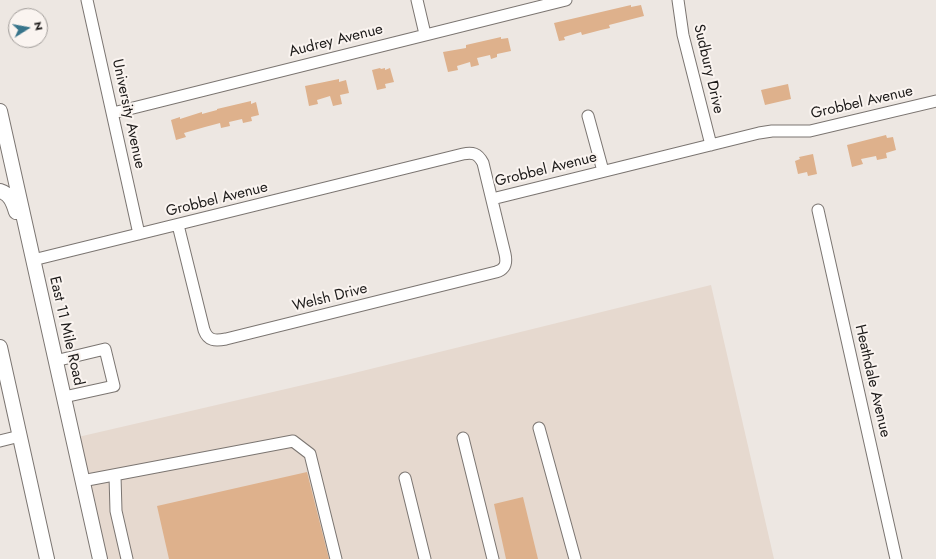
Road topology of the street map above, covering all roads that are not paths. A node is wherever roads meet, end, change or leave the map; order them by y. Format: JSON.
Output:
{"nodes":[{"id":1,"x":87,"y":0,"type":"edge"},
{"id":2,"x":417,"y":0,"type":"edge"},
{"id":3,"x":566,"y":0,"type":"edge"},
{"id":4,"x":678,"y":0,"type":"edge"},
{"id":5,"x":425,"y":34,"type":"junction"},
{"id":6,"x":936,"y":101,"type":"edge"},
{"id":7,"x":0,"y":111,"type":"edge"},
{"id":8,"x":113,"y":112,"type":"junction"},
{"id":9,"x":588,"y":116,"type":"dead end"},
{"id":10,"x":711,"y":145,"type":"junction"},
{"id":11,"x":10,"y":154,"type":"junction"},
{"id":12,"x":0,"y":165,"type":"edge"},
{"id":13,"x":603,"y":172,"type":"junction"},
{"id":14,"x":0,"y":191,"type":"edge"},
{"id":15,"x":492,"y":199,"type":"junction"},
{"id":16,"x":818,"y":210,"type":"dead end"},
{"id":17,"x":178,"y":225,"type":"junction"},
{"id":18,"x":139,"y":234,"type":"junction"},
{"id":19,"x":33,"y":260,"type":"junction"},
{"id":20,"x":40,"y":290,"type":"junction"},
{"id":21,"x":0,"y":347,"type":"edge"},
{"id":22,"x":56,"y":360,"type":"junction"},
{"id":23,"x":64,"y":397,"type":"junction"},
{"id":24,"x":539,"y":428,"type":"dead end"},
{"id":25,"x":20,"y":436,"type":"junction"},
{"id":26,"x":463,"y":438,"type":"dead end"},
{"id":27,"x":0,"y":441,"type":"edge"},
{"id":28,"x":115,"y":476,"type":"junction"},
{"id":29,"x":405,"y":478,"type":"dead end"},
{"id":30,"x":82,"y":481,"type":"junction"},
{"id":31,"x":47,"y":559,"type":"edge"},
{"id":32,"x":100,"y":559,"type":"edge"},
{"id":33,"x":127,"y":559,"type":"edge"},
{"id":34,"x":336,"y":559,"type":"edge"},
{"id":35,"x":425,"y":559,"type":"edge"},
{"id":36,"x":492,"y":559,"type":"edge"},
{"id":37,"x":575,"y":559,"type":"edge"},
{"id":38,"x":896,"y":559,"type":"edge"}],
"edges":[{"from":1,"to":8,"type":"street","name":"University Avenue"},
{"from":2,"to":5,"type":"street"},
{"from":3,"to":5,"type":"street","name":"Audrey Avenue"},
{"from":4,"to":10,"type":"street","name":"Sudbury Drive"},
{"from":5,"to":8,"type":"street","name":"Audrey Avenue"},
{"from":6,"to":10,"type":"street","name":"Grobbel Avenue"},
{"from":7,"to":11,"type":"main road","name":"East 11 Mile Road"},
{"from":8,"to":18,"type":"street","name":"University Avenue"},
{"from":9,"to":13,"type":"street"},
{"from":10,"to":13,"type":"street","name":"Grobbel Avenue"},
{"from":11,"to":12,"type":"main road"},
{"from":11,"to":19,"type":"main road","name":"East 11 Mile Road"},
{"from":13,"to":15,"type":"street","name":"Grobbel Avenue"},
{"from":14,"to":20,"type":"main road"},
{"from":15,"to":17,"type":"street","name":"Grobbel Avenue"},
{"from":15,"to":17,"type":"street","name":"Welsh Drive"},
{"from":16,"to":38,"type":"street","name":"Heathdale Avenue"},
{"from":17,"to":18,"type":"street","name":"Grobbel Avenue"},
{"from":18,"to":19,"type":"street","name":"Grobbel Avenue"},
{"from":19,"to":20,"type":"main road","name":"East 11 Mile Road"},
{"from":20,"to":22,"type":"main road","name":"East 11 Mile Road"},
{"from":21,"to":25,"type":"main road"},
{"from":22,"to":23,"type":"main road","name":"East 11 Mile Road"},
{"from":22,"to":23,"type":"street"},
{"from":23,"to":30,"type":"main road","name":"East 11 Mile Road"},
{"from":24,"to":37,"type":"street"},
{"from":25,"to":27,"type":"street"},
{"from":25,"to":31,"type":"main road"},
{"from":26,"to":36,"type":"street"},
{"from":28,"to":30,"type":"street"},
{"from":28,"to":33,"type":"street"},
{"from":28,"to":34,"type":"street"},
{"from":29,"to":35,"type":"street"},
{"from":30,"to":32,"type":"main road","name":"East 11 Mile Road"}]}
